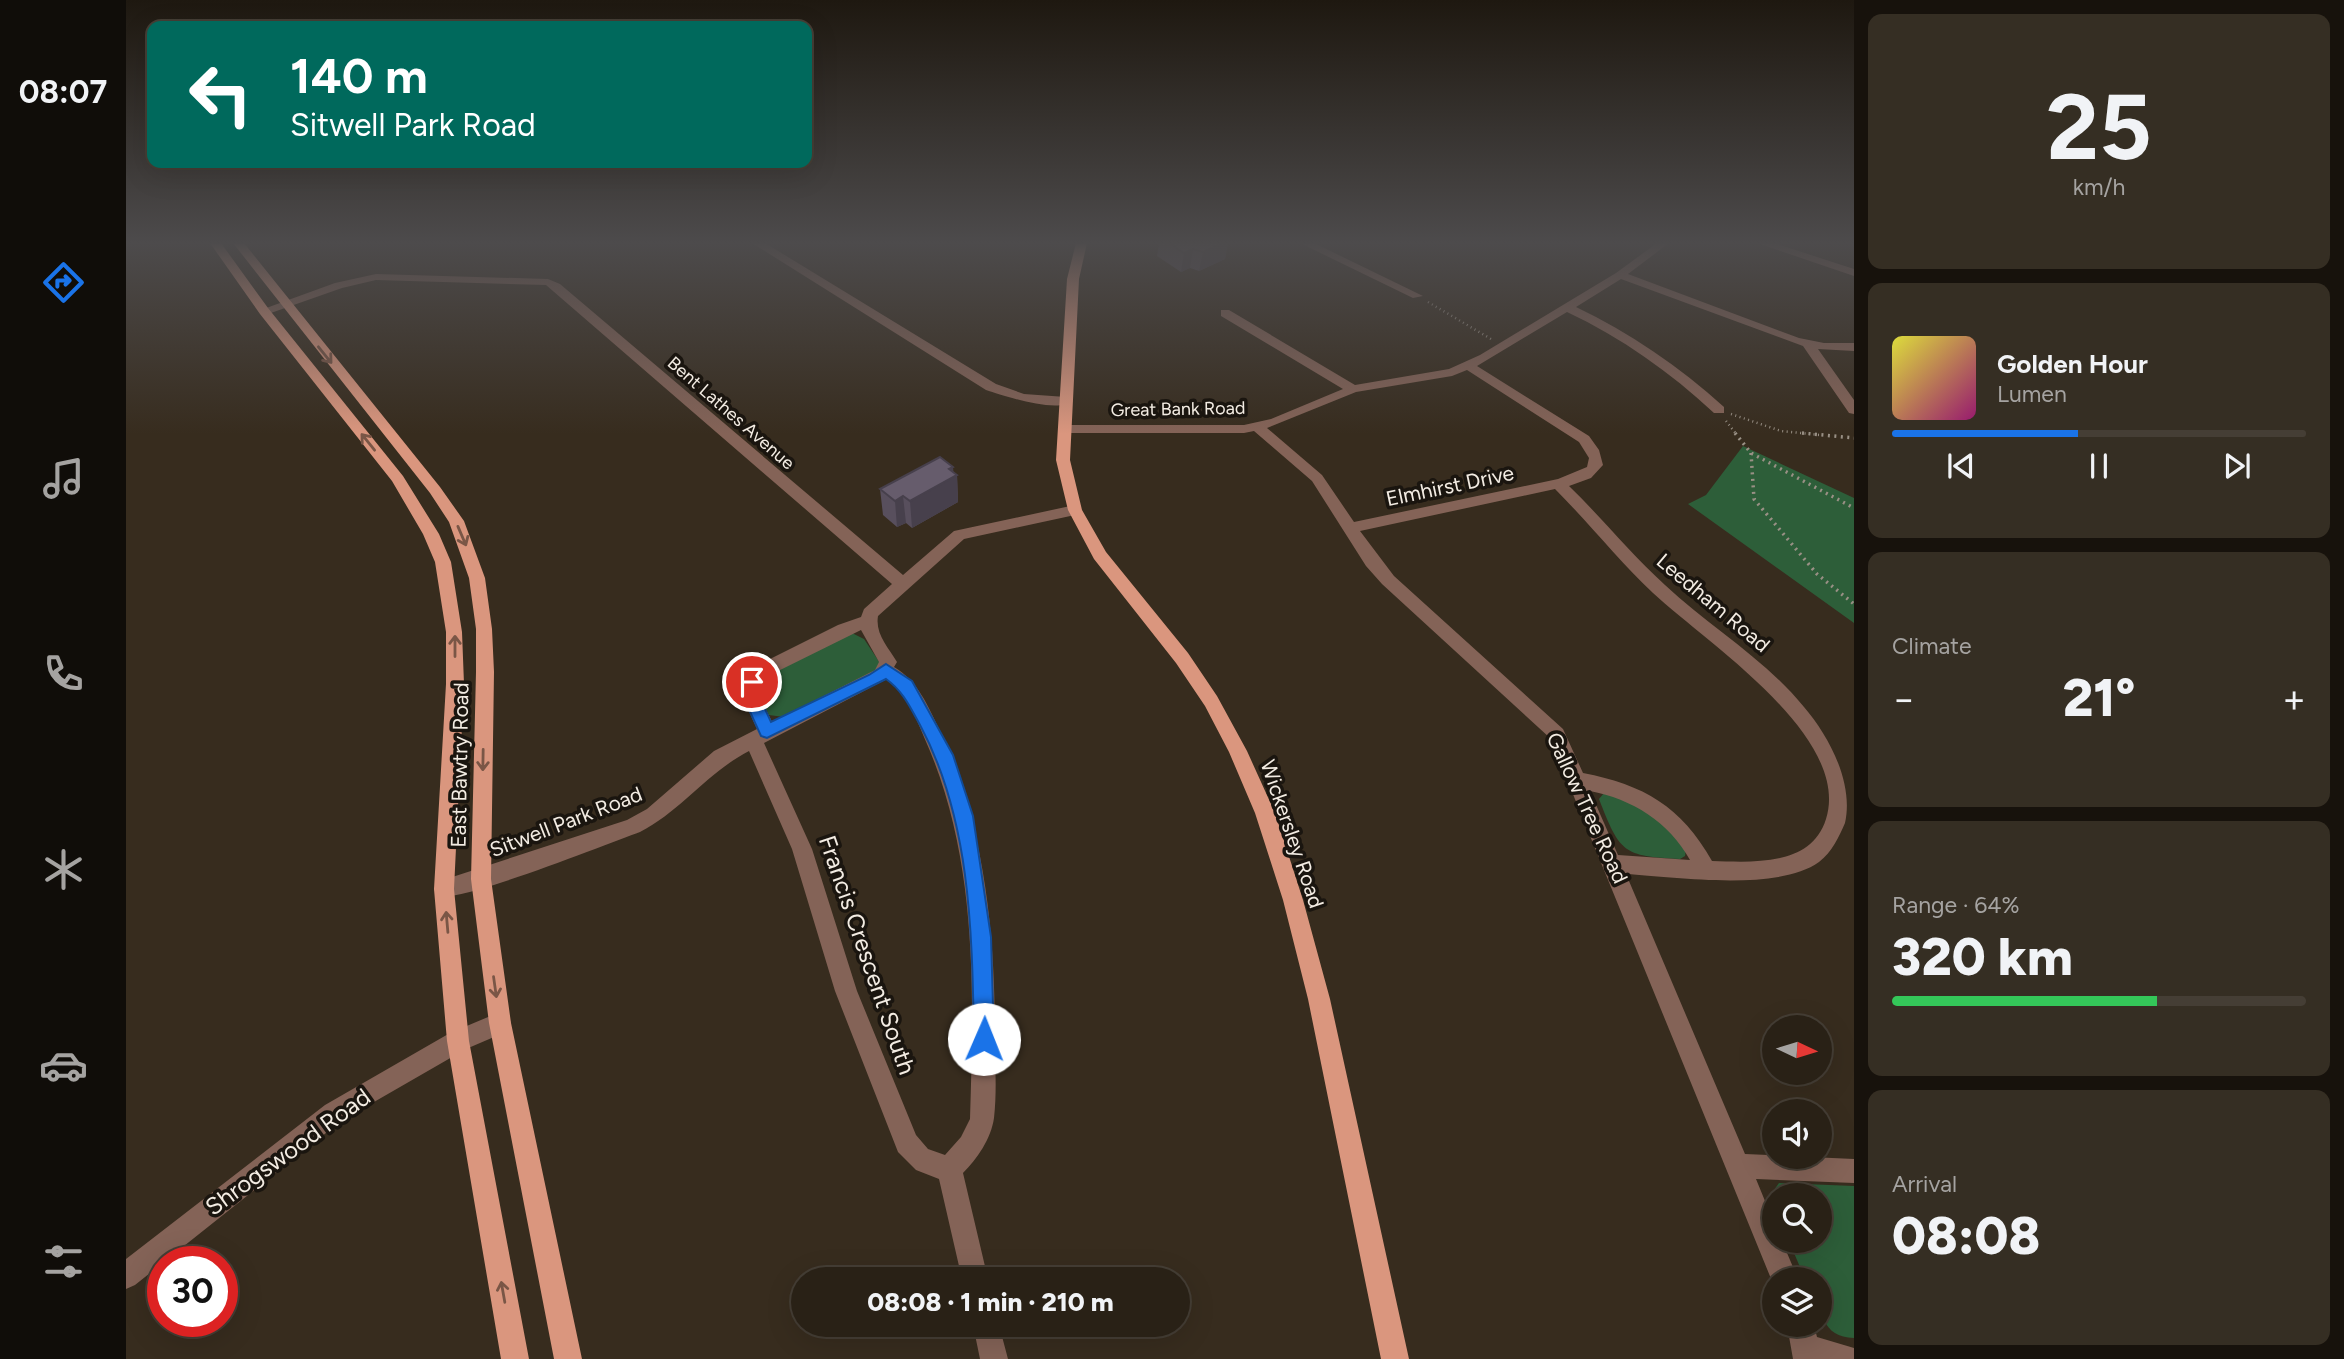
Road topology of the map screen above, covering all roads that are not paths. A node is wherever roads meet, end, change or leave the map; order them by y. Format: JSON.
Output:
{"nodes":[{"id":1,"x":260,"y":306,"type":"edge"},
{"id":2,"x":278,"y":306,"type":"edge"},
{"id":3,"x":286,"y":306,"type":"edge"},
{"id":4,"x":577,"y":306,"type":"edge"},
{"id":5,"x":860,"y":306,"type":"edge"},
{"id":6,"x":1071,"y":306,"type":"edge"},
{"id":7,"x":1706,"y":306,"type":"edge"},
{"id":8,"x":1566,"y":307,"type":"joint"},
{"id":9,"x":264,"y":312,"type":"junction"},
{"id":10,"x":1225,"y":313,"type":"dead end"},
{"id":11,"x":1808,"y":344,"type":"junction"},
{"id":12,"x":1854,"y":347,"type":"edge"},
{"id":13,"x":1469,"y":366,"type":"junction"},
{"id":14,"x":1353,"y":388,"type":"junction"},
{"id":15,"x":1066,"y":401,"type":"junction"},
{"id":16,"x":1719,"y":410,"type":"road end"},
{"id":17,"x":1854,"y":411,"type":"edge"},
{"id":18,"x":1258,"y":427,"type":"junction"},
{"id":19,"x":1066,"y":429,"type":"junction"},
{"id":20,"x":1558,"y":484,"type":"junction"},
{"id":21,"x":1075,"y":510,"type":"junction"},
{"id":22,"x":1350,"y":528,"type":"junction"},
{"id":23,"x":902,"y":583,"type":"junction"},
{"id":24,"x":867,"y":621,"type":"junction"},
{"id":25,"x":886,"y":670,"type":"junction"},
{"id":26,"x":760,"y":735,"type":"junction"},
{"id":27,"x":1578,"y":779,"type":"junction"},
{"id":28,"x":1614,"y":864,"type":"junction"},
{"id":29,"x":1705,"y":868,"type":"junction"},
{"id":30,"x":481,"y":879,"type":"junction"},
{"id":31,"x":444,"y":889,"type":"junction"},
{"id":32,"x":500,"y":1023,"type":"junction"},
{"id":33,"x":458,"y":1041,"type":"junction"},
{"id":34,"x":1740,"y":1166,"type":"junction"},
{"id":35,"x":949,"y":1168,"type":"junction"},
{"id":36,"x":1854,"y":1171,"type":"edge"},
{"id":37,"x":972,"y":1267,"type":"edge"},
{"id":38,"x":1780,"y":1267,"type":"edge"},
{"id":39,"x":126,"y":1276,"type":"edge"},
{"id":40,"x":989,"y":1337,"type":"edge"},
{"id":41,"x":1805,"y":1344,"type":"edge"},
{"id":42,"x":515,"y":1359,"type":"edge"},
{"id":43,"x":569,"y":1359,"type":"edge"},
{"id":44,"x":994,"y":1359,"type":"edge"},
{"id":45,"x":1395,"y":1359,"type":"edge"},
{"id":46,"x":1847,"y":1359,"type":"edge"}],
"edges":[{"from":1,"to":9,"type":"main road","name":"East Bawtry Road"},
{"from":2,"to":9,"type":"street","name":"Bent Lathes Avenue"},
{"from":3,"to":30,"type":"main road","name":"East Bawtry Road","one_way":true},
{"from":4,"to":23,"type":"street","name":"Bent Lathes Avenue"},
{"from":5,"to":15,"type":"street"},
{"from":6,"to":15,"type":"main road","name":"Wickersley Road"},
{"from":7,"to":11,"type":"street"},
{"from":8,"to":13,"type":"street","name":"Great Bank Road"},
{"from":8,"to":16,"type":"street"},
{"from":31,"to":9,"type":"main road","name":"East Bawtry Road","one_way":true},
{"from":10,"to":14,"type":"street"},
{"from":11,"to":12,"type":"street"},
{"from":11,"to":17,"type":"street"},
{"from":13,"to":14,"type":"street","name":"Great Bank Road"},
{"from":13,"to":20,"type":"street"},
{"from":14,"to":18,"type":"street","name":"Great Bank Road"},
{"from":15,"to":19,"type":"main road","name":"Wickersley Road"},
{"from":18,"to":19,"type":"street","name":"Great Bank Road"},
{"from":18,"to":22,"type":"street","name":"Gallow Tree Road"},
{"from":19,"to":21,"type":"main road","name":"Wickersley Road"},
{"from":20,"to":22,"type":"street","name":"Elmhirst Drive"},
{"from":20,"to":29,"type":"street","name":"Leedham Road"},
{"from":21,"to":23,"type":"street"},
{"from":21,"to":45,"type":"main road","name":"Wickersley Road"},
{"from":22,"to":27,"type":"street","name":"Gallow Tree Road"},
{"from":23,"to":24,"type":"street"},
{"from":24,"to":25,"type":"street"},
{"from":24,"to":26,"type":"street"},
{"from":25,"to":26,"type":"street","name":"Sitwell Park Road"},
{"from":25,"to":35,"type":"street"},
{"from":26,"to":30,"type":"street","name":"Sitwell Park Road"},
{"from":26,"to":35,"type":"street","name":"Francis Crescent South"},
{"from":27,"to":28,"type":"street","name":"Gallow Tree Road"},
{"from":27,"to":29,"type":"street"},
{"from":28,"to":29,"type":"street","name":"Leedham Road"},
{"from":28,"to":34,"type":"street","name":"Gallow Tree Road"},
{"from":30,"to":31,"type":"street","name":"Sitwell Park Road"},
{"from":30,"to":32,"type":"main road","name":"East Bawtry Road","one_way":true},
{"from":33,"to":31,"type":"main road","name":"East Bawtry Road","one_way":true},
{"from":32,"to":33,"type":"street","name":"Shrogswood Road"},
{"from":32,"to":43,"type":"main road","name":"East Bawtry Road"},
{"from":33,"to":39,"type":"street","name":"Shrogswood Road"},
{"from":42,"to":33,"type":"main road","name":"East Bawtry Road","one_way":true},
{"from":34,"to":36,"type":"street"},
{"from":34,"to":38,"type":"street","name":"Gallow Tree Road"},
{"from":35,"to":37,"type":"street"},
{"from":40,"to":44,"type":"street"},
{"from":41,"to":46,"type":"street"}]}
